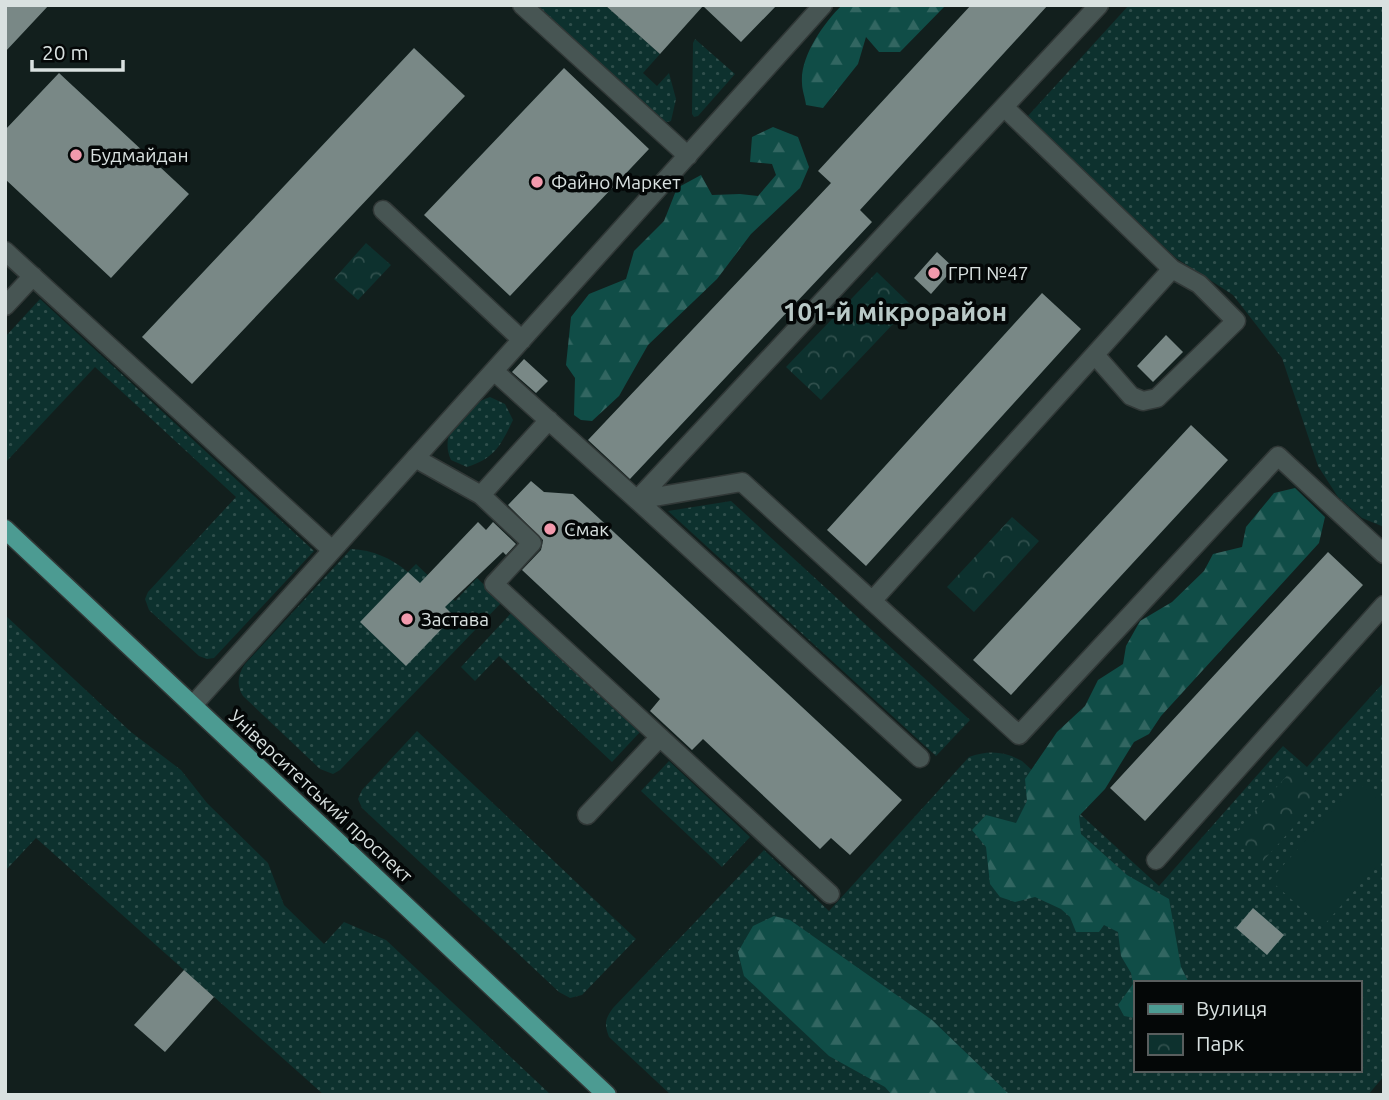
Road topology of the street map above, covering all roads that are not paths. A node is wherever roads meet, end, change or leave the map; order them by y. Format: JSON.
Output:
{"nodes":[{"id":1,"x":522,"y":5,"type":"edge"},
{"id":2,"x":823,"y":5,"type":"edge"},
{"id":3,"x":1099,"y":5,"type":"edge"},
{"id":4,"x":1004,"y":107,"type":"junction"},
{"id":5,"x":688,"y":156,"type":"junction"},
{"id":6,"x":383,"y":210,"type":"dead end"},
{"id":7,"x":5,"y":251,"type":"edge"},
{"id":8,"x":1172,"y":269,"type":"junction"},
{"id":9,"x":33,"y":276,"type":"junction"},
{"id":10,"x":5,"y":306,"type":"edge"},
{"id":11,"x":522,"y":340,"type":"junction"},
{"id":12,"x":1095,"y":355,"type":"junction"},
{"id":13,"x":494,"y":371,"type":"junction"},
{"id":14,"x":549,"y":420,"type":"junction"},
{"id":15,"x":415,"y":458,"type":"junction"},
{"id":16,"x":481,"y":495,"type":"junction"},
{"id":17,"x":637,"y":500,"type":"junction"},
{"id":18,"x":5,"y":529,"type":"edge"},
{"id":19,"x":332,"y":550,"type":"junction"},
{"id":20,"x":1384,"y":554,"type":"edge"},
{"id":21,"x":872,"y":601,"type":"junction"},
{"id":22,"x":1384,"y":605,"type":"edge"},
{"id":23,"x":192,"y":705,"type":"junction"},
{"id":24,"x":660,"y":737,"type":"junction"},
{"id":25,"x":920,"y":758,"type":"dead end"},
{"id":26,"x":587,"y":815,"type":"dead end"},
{"id":27,"x":1156,"y":860,"type":"dead end"},
{"id":28,"x":830,"y":894,"type":"dead end"},
{"id":29,"x":607,"y":1095,"type":"edge"}],
"edges":[{"from":1,"to":5,"type":"lane"},
{"from":2,"to":5,"type":"lane"},
{"from":3,"to":4,"type":"lane"},
{"from":4,"to":8,"type":"lane"},
{"from":4,"to":17,"type":"lane"},
{"from":5,"to":11,"type":"lane"},
{"from":6,"to":11,"type":"lane"},
{"from":7,"to":9,"type":"lane"},
{"from":8,"to":12,"type":"lane"},
{"from":8,"to":12,"type":"lane"},
{"from":9,"to":10,"type":"lane"},
{"from":9,"to":19,"type":"lane"},
{"from":11,"to":13,"type":"lane"},
{"from":12,"to":21,"type":"lane"},
{"from":13,"to":14,"type":"lane"},
{"from":13,"to":15,"type":"lane"},
{"from":14,"to":16,"type":"lane"},
{"from":14,"to":17,"type":"lane"},
{"from":15,"to":16,"type":"lane"},
{"from":15,"to":19,"type":"lane"},
{"from":16,"to":24,"type":"lane"},
{"from":17,"to":21,"type":"lane"},
{"from":17,"to":25,"type":"lane"},
{"from":18,"to":23,"type":"main road","name":"Університетський проспект"},
{"from":19,"to":23,"type":"lane"},
{"from":20,"to":21,"type":"lane"},
{"from":22,"to":27,"type":"lane"},
{"from":23,"to":29,"type":"main road","name":"Університетський проспект"},
{"from":24,"to":26,"type":"lane"},
{"from":24,"to":28,"type":"lane"}]}
